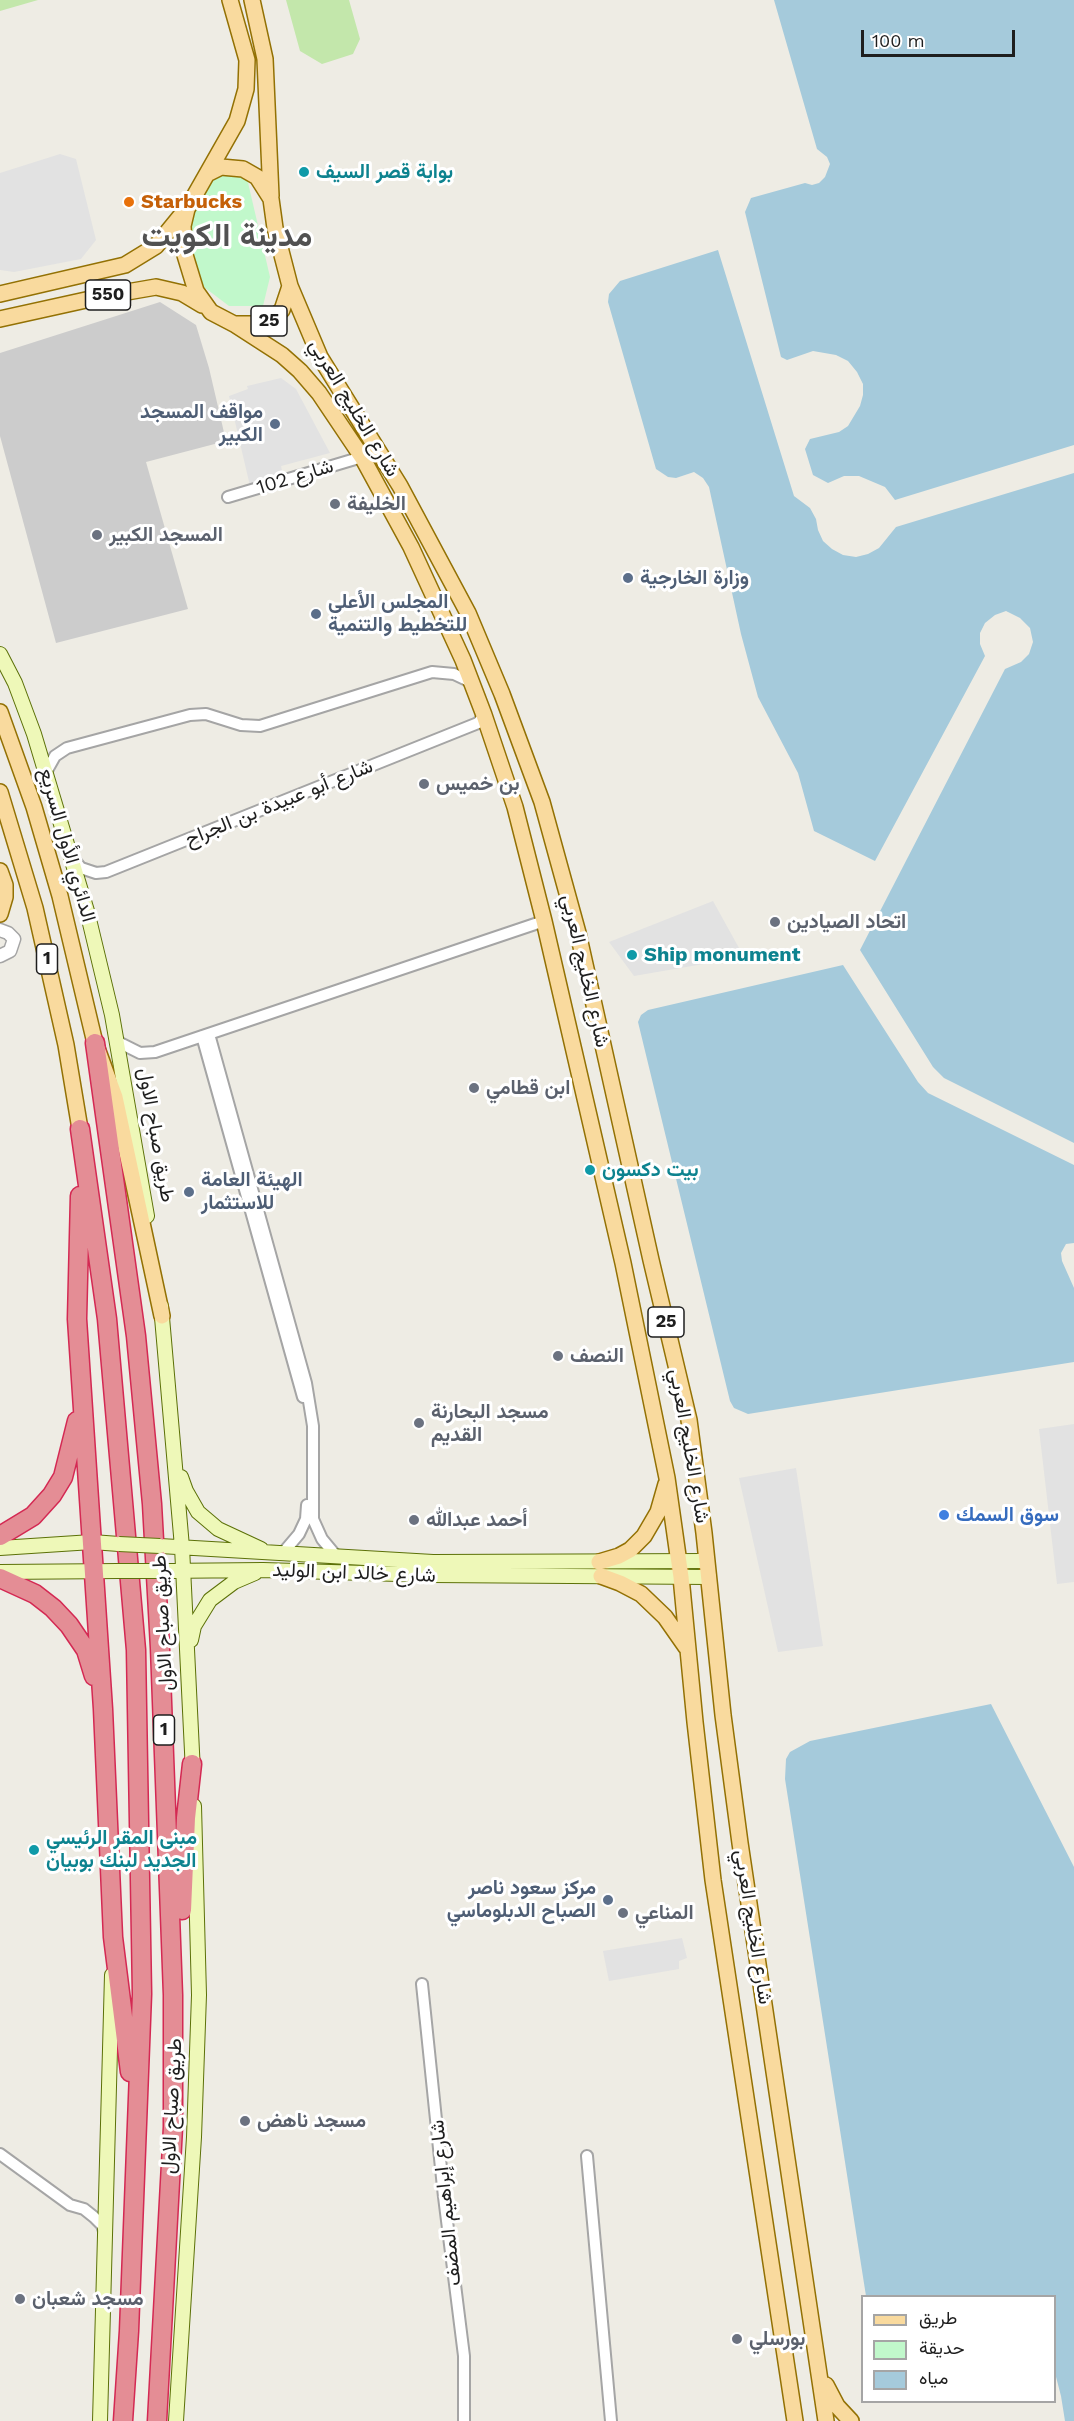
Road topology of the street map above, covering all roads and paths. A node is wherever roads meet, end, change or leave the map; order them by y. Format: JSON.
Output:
{"nodes":[{"id":1,"x":230,"y":0,"type":"edge"},
{"id":2,"x":252,"y":0,"type":"edge"},
{"id":3,"x":207,"y":174,"type":"junction"},
{"id":4,"x":271,"y":199,"type":"junction"},
{"id":5,"x":187,"y":208,"type":"junction"},
{"id":6,"x":64,"y":280,"type":"junction"},
{"id":7,"x":290,"y":286,"type":"junction"},
{"id":8,"x":0,"y":294,"type":"edge"},
{"id":9,"x":38,"y":310,"type":"junction"},
{"id":10,"x":211,"y":312,"type":"junction"},
{"id":11,"x":0,"y":319,"type":"edge"},
{"id":12,"x":234,"y":324,"type":"junction"},
{"id":13,"x":362,"y":457,"type":"junction"},
{"id":14,"x":228,"y":496,"type":"dead end"},
{"id":15,"x":0,"y":654,"type":"edge"},
{"id":16,"x":474,"y":683,"type":"junction"},
{"id":17,"x":0,"y":712,"type":"edge"},
{"id":18,"x":484,"y":715,"type":"junction"},
{"id":19,"x":46,"y":772,"type":"junction"},
{"id":20,"x":0,"y":792,"type":"edge"},
{"id":21,"x":72,"y":858,"type":"junction"},
{"id":22,"x":0,"y":871,"type":"edge"},
{"id":23,"x":0,"y":914,"type":"edge"},
{"id":24,"x":544,"y":921,"type":"junction"},
{"id":25,"x":0,"y":930,"type":"edge"},
{"id":26,"x":0,"y":956,"type":"edge"},
{"id":27,"x":206,"y":1035,"type":"junction"},
{"id":28,"x":118,"y":1042,"type":"junction"},
{"id":29,"x":95,"y":1043,"type":"junction"},
{"id":30,"x":80,"y":1129,"type":"joint"},
{"id":31,"x":82,"y":1149,"type":"junction"},
{"id":32,"x":162,"y":1316,"type":"junction"},
{"id":33,"x":82,"y":1395,"type":"junction"},
{"id":34,"x":176,"y":1463,"type":"junction"},
{"id":35,"x":668,"y":1478,"type":"junction"},
{"id":36,"x":309,"y":1513,"type":"junction"},
{"id":37,"x":0,"y":1536,"type":"edge"},
{"id":38,"x":92,"y":1542,"type":"junction"},
{"id":39,"x":182,"y":1547,"type":"junction"},
{"id":40,"x":0,"y":1548,"type":"edge"},
{"id":41,"x":275,"y":1553,"type":"junction"},
{"id":42,"x":337,"y":1557,"type":"junction"},
{"id":43,"x":707,"y":1561,"type":"junction"},
{"id":44,"x":600,"y":1569,"type":"junction"},
{"id":45,"x":680,"y":1569,"type":"junction"},
{"id":46,"x":263,"y":1570,"type":"junction"},
{"id":47,"x":94,"y":1571,"type":"junction"},
{"id":48,"x":184,"y":1571,"type":"junction"},
{"id":49,"x":0,"y":1572,"type":"edge"},
{"id":50,"x":709,"y":1577,"type":"junction"},
{"id":51,"x":0,"y":1578,"type":"edge"},
{"id":52,"x":689,"y":1652,"type":"junction"},
{"id":53,"x":188,"y":1657,"type":"junction"},
{"id":54,"x":103,"y":1709,"type":"junction"},
{"id":55,"x":192,"y":1764,"type":"junction"},
{"id":56,"x":113,"y":1937,"type":"junction"},
{"id":57,"x":422,"y":1984,"type":"dead end"},
{"id":58,"x":173,"y":1995,"type":"junction"},
{"id":59,"x":137,"y":2126,"type":"junction"},
{"id":60,"x":0,"y":2154,"type":"edge"},
{"id":61,"x":587,"y":2156,"type":"dead end"},
{"id":62,"x":107,"y":2188,"type":"junction"},
{"id":63,"x":84,"y":2209,"type":"junction"},
{"id":64,"x":106,"y":2236,"type":"junction"},
{"id":65,"x":817,"y":2351,"type":"junction"},
{"id":66,"x":791,"y":2396,"type":"junction"},
{"id":67,"x":100,"y":2421,"type":"edge"},
{"id":68,"x":123,"y":2421,"type":"edge"},
{"id":69,"x":157,"y":2421,"type":"edge"},
{"id":70,"x":176,"y":2421,"type":"edge"},
{"id":71,"x":464,"y":2421,"type":"edge"},
{"id":72,"x":611,"y":2421,"type":"edge"},
{"id":73,"x":790,"y":2421,"type":"edge"},
{"id":74,"x":795,"y":2421,"type":"edge"},
{"id":75,"x":826,"y":2421,"type":"edge"},
{"id":76,"x":851,"y":2421,"type":"edge"}],
"edges":[{"from":1,"to":3,"type":"main road","number":"25"},
{"from":2,"to":4,"type":"main road","number":"25"},
{"from":3,"to":4,"type":"main road","number":"25"},
{"from":3,"to":5,"type":"main road","number":"25"},
{"from":4,"to":7,"type":"main road","number":"25"},
{"from":5,"to":6,"type":"main road","number":"550"},
{"from":5,"to":10,"type":"main road","number":"25"},
{"from":6,"to":8,"type":"main road","number":"550"},
{"from":6,"to":9,"type":"main road"},
{"from":7,"to":12,"type":"main road","number":"25"},
{"from":7,"to":43,"type":"main road","name":"شارع الخليج العربي","number":"25"},
{"from":9,"to":10,"type":"main road","number":"550"},
{"from":9,"to":11,"type":"main road","number":"550"},
{"from":10,"to":12,"type":"main road","number":"25"},
{"from":12,"to":13,"type":"main road","name":"شارع الخليج العربي","number":"25"},
{"from":13,"to":14,"type":"street","name":"شارع 102"},
{"from":13,"to":16,"type":"main road","name":"شارع الخليج العربي","number":"25"},
{"from":15,"to":19,"type":"main road","name":"الدائري الأول السريع"},
{"from":16,"to":18,"type":"main road","name":"شارع الخليج العربي","number":"25"},
{"from":16,"to":19,"type":"street"},
{"from":17,"to":29,"type":"main road","name":"الدائري الأول السريع","number":"1"},
{"from":18,"to":21,"type":"street","name":"شارع أبو عبيدة بن الجراح"},
{"from":18,"to":24,"type":"main road","name":"شارع الخليج العربي","number":"25"},
{"from":19,"to":21,"type":"main road","name":"الدائري الأول السريع"},
{"from":20,"to":30,"type":"main road","number":"1"},
{"from":21,"to":28,"type":"main road","name":"الدائري الأول السريع"},
{"from":22,"to":23,"type":"main road"},
{"from":24,"to":27,"type":"street"},
{"from":24,"to":35,"type":"main road","name":"شارع الخليج العربي","number":"25"},
{"from":25,"to":26,"type":"street"},
{"from":27,"to":28,"type":"street"},
{"from":27,"to":36,"type":"street"},
{"from":28,"to":32,"type":"main road","name":"طريق صباح الاول"},
{"from":29,"to":32,"type":"main road","name":"الدائري الأول السريع"},
{"from":29,"to":58,"type":"highway","name":"طريق صباح الاول","number":"1"},
{"from":30,"to":31,"type":"highway","name":"طريق صباح الاول","number":"1"},
{"from":31,"to":33,"type":"highway"},
{"from":31,"to":59,"type":"highway","name":"طريق صباح الاول","number":"1"},
{"from":32,"to":34,"type":"main road","name":"طريق صباح الاول"},
{"from":33,"to":37,"type":"highway"},
{"from":33,"to":38,"type":"highway"},
{"from":34,"to":39,"type":"main road","name":"طريق صباح الاول"},
{"from":34,"to":41,"type":"main road"},
{"from":35,"to":44,"type":"main road"},
{"from":35,"to":45,"type":"main road","name":"شارع الخليج العربي","number":"25"},
{"from":36,"to":41,"type":"street"},
{"from":36,"to":42,"type":"street"},
{"from":38,"to":39,"type":"main road","name":"شارع خالد ابن الوليد","bridge":true},
{"from":38,"to":40,"type":"main road","name":"شارع خالد ابن الوليد"},
{"from":38,"to":47,"type":"highway"},
{"from":39,"to":41,"type":"main road","name":"شارع خالد ابن الوليد"},
{"from":39,"to":48,"type":"main road","name":"طريق صباح الاول"},
{"from":41,"to":42,"type":"main road","name":"شارع خالد ابن الوليد"},
{"from":42,"to":44,"type":"main road","name":"شارع خالد ابن الوليد"},
{"from":43,"to":45,"type":"main road","name":"شارع خالد ابن الوليد"},
{"from":43,"to":50,"type":"main road","name":"شارع الخليج العربي","number":"25"},
{"from":44,"to":45,"type":"main road","name":"شارع خالد ابن الوليد"},
{"from":44,"to":46,"type":"main road","name":"شارع خالد ابن الوليد"},
{"from":44,"to":52,"type":"main road"},
{"from":45,"to":50,"type":"main road","name":"شارع خالد ابن الوليد"},
{"from":45,"to":52,"type":"main road","name":"شارع الخليج العربي","number":"25"},
{"from":46,"to":48,"type":"main road","name":"شارع خالد ابن الوليد"},
{"from":46,"to":53,"type":"main road"},
{"from":47,"to":48,"type":"main road","name":"شارع خالد ابن الوليد","bridge":true},
{"from":47,"to":49,"type":"main road","name":"شارع خالد ابن الوليد"},
{"from":47,"to":54,"type":"highway"},
{"from":48,"to":53,"type":"main road","name":"طريق صباح الاول"},
{"from":50,"to":65,"type":"main road","name":"شارع الخليج العربي","number":"25"},
{"from":51,"to":54,"type":"highway"},
{"from":52,"to":66,"type":"main road","name":"شارع الخليج العربي","number":"25"},
{"from":53,"to":55,"type":"main road","name":"طريق صباح الاول"},
{"from":54,"to":56,"type":"highway"},
{"from":55,"to":58,"type":"highway"},
{"from":55,"to":70,"type":"main road","name":"طريق صباح الاول"},
{"from":56,"to":59,"type":"highway"},
{"from":56,"to":62,"type":"main road"},
{"from":57,"to":71,"type":"street","name":"شارع إبراهيم المضف"},
{"from":58,"to":69,"type":"highway","name":"طريق صباح الاول","number":"1"},
{"from":59,"to":68,"type":"highway","name":"طريق صباح الاول","number":"1"},
{"from":60,"to":63,"type":"street"},
{"from":61,"to":72,"type":"street"},
{"from":62,"to":63,"type":"street"},
{"from":62,"to":64,"type":"main road"},
{"from":63,"to":64,"type":"street"},
{"from":64,"to":67,"type":"main road"},
{"from":65,"to":75,"type":"main road","name":"شارع الخليج العربي","number":"25"},
{"from":65,"to":76,"type":"main road"},
{"from":66,"to":73,"type":"main road"},
{"from":66,"to":74,"type":"main road","name":"شارع الخليج العربي","number":"25"}]}
